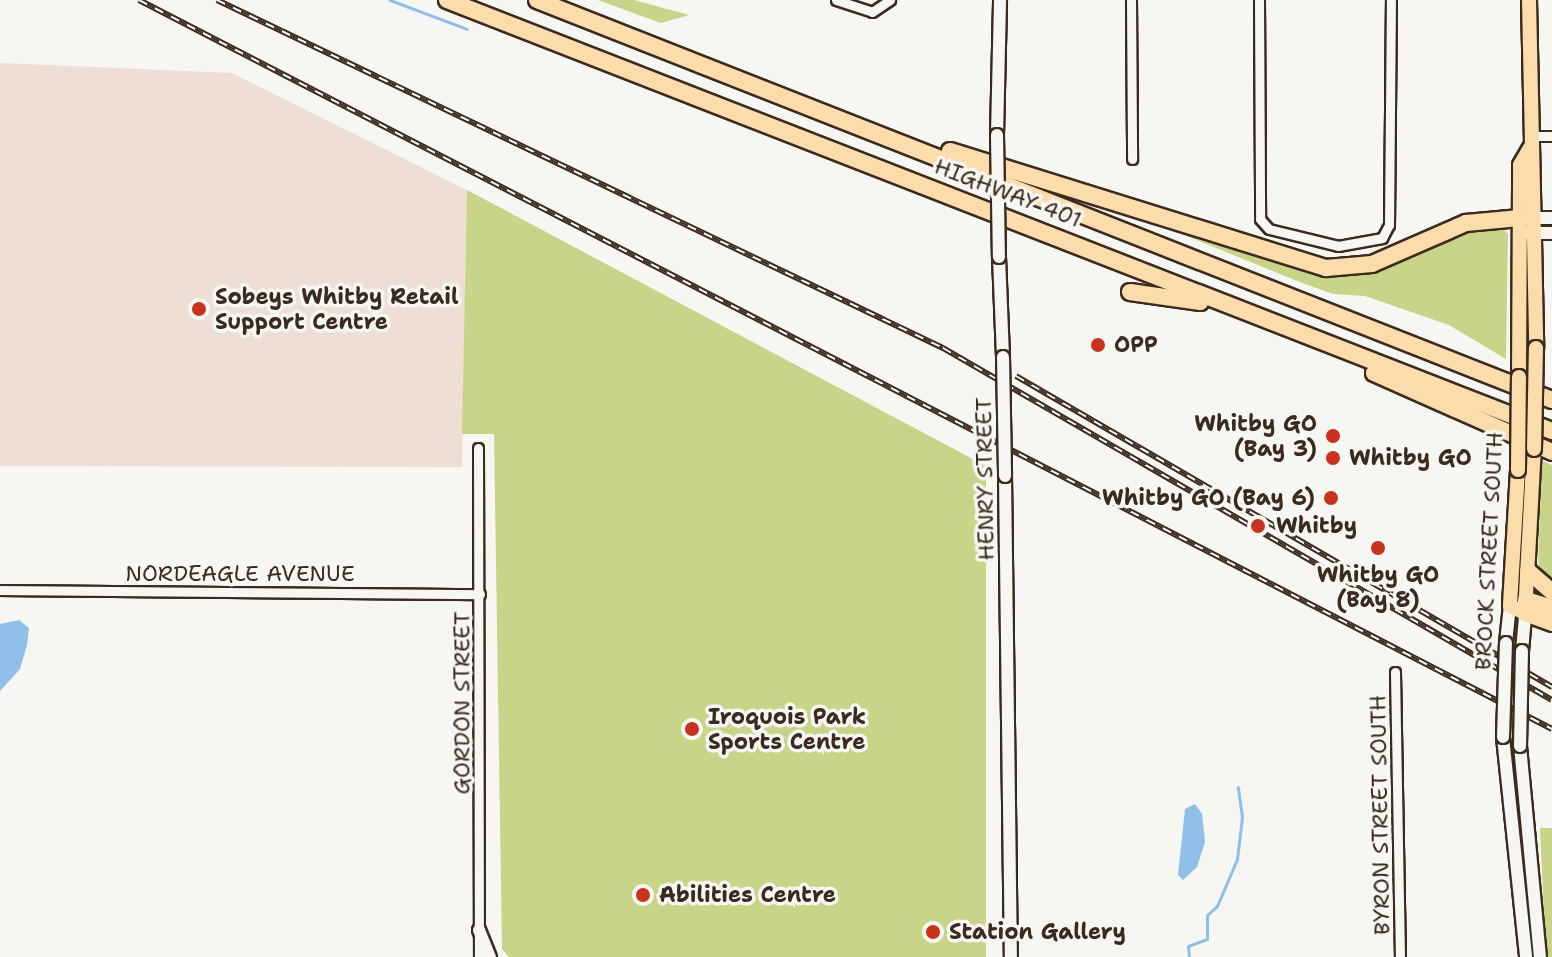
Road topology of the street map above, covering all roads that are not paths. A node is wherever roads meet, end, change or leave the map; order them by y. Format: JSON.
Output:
{"nodes":[{"id":1,"x":447,"y":0,"type":"edge"},
{"id":2,"x":537,"y":0,"type":"edge"},
{"id":3,"x":836,"y":0,"type":"edge"},
{"id":4,"x":890,"y":0,"type":"edge"},
{"id":5,"x":1000,"y":0,"type":"edge"},
{"id":6,"x":1131,"y":0,"type":"edge"},
{"id":7,"x":1259,"y":0,"type":"edge"},
{"id":8,"x":1391,"y":0,"type":"edge"},
{"id":9,"x":1529,"y":0,"type":"edge"},
{"id":10,"x":691,"y":57,"type":"junction"},
{"id":11,"x":1552,"y":136,"type":"edge"},
{"id":12,"x":1529,"y":142,"type":"junction"},
{"id":13,"x":1132,"y":159,"type":"dead end"},
{"id":14,"x":1552,"y":218,"type":"edge"},
{"id":15,"x":1528,"y":225,"type":"junction"},
{"id":16,"x":1552,"y":233,"type":"edge"},
{"id":17,"x":1130,"y":292,"type":"dead end"},
{"id":18,"x":1244,"y":312,"type":"junction"},
{"id":19,"x":1346,"y":319,"type":"junction"},
{"id":20,"x":1552,"y":392,"type":"edge"},
{"id":21,"x":1552,"y":400,"type":"edge"},
{"id":22,"x":1552,"y":431,"type":"edge"},
{"id":23,"x":478,"y":448,"type":"dead end"},
{"id":24,"x":1552,"y":452,"type":"edge"},
{"id":25,"x":1525,"y":474,"type":"junction"},
{"id":26,"x":1528,"y":571,"type":"junction"},
{"id":27,"x":0,"y":590,"type":"edge"},
{"id":28,"x":1552,"y":592,"type":"edge"},
{"id":29,"x":480,"y":594,"type":"junction"},
{"id":30,"x":1518,"y":603,"type":"junction"},
{"id":31,"x":1552,"y":608,"type":"edge"},
{"id":32,"x":1552,"y":623,"type":"edge"},
{"id":33,"x":1395,"y":672,"type":"dead end"},
{"id":34,"x":479,"y":930,"type":"junction"},
{"id":35,"x":479,"y":957,"type":"edge"},
{"id":36,"x":490,"y":957,"type":"edge"},
{"id":37,"x":1011,"y":957,"type":"edge"},
{"id":38,"x":1400,"y":957,"type":"edge"},
{"id":39,"x":1526,"y":957,"type":"edge"},
{"id":40,"x":1540,"y":957,"type":"edge"}],
"edges":[{"from":1,"to":18,"type":"highway","name":"HIGHWAY 401"},
{"from":2,"to":10,"type":"highway","name":"HIGHWAY 401"},
{"from":3,"to":4,"type":"street"},
{"from":5,"to":37,"type":"main road","name":"HENRY STREET","bridge":true},
{"from":6,"to":13,"type":"street"},
{"from":7,"to":8,"type":"street"},
{"from":9,"to":12,"type":"main road","name":"BROCK STREET SOUTH"},
{"from":10,"to":15,"type":"highway"},
{"from":10,"to":19,"type":"highway","name":"HIGHWAY 401"},
{"from":11,"to":12,"type":"street"},
{"from":12,"to":15,"type":"main road","name":"BROCK STREET SOUTH"},
{"from":14,"to":15,"type":"main road"},
{"from":15,"to":16,"type":"main road"},
{"from":15,"to":25,"type":"main road","name":"BROCK STREET SOUTH","bridge":true},
{"from":15,"to":25,"type":"main road","name":"BROCK STREET SOUTH","bridge":true},
{"from":17,"to":18,"type":"highway"},
{"from":18,"to":22,"type":"highway","name":"HIGHWAY 401"},
{"from":18,"to":24,"type":"highway"},
{"from":19,"to":20,"type":"highway"},
{"from":19,"to":21,"type":"highway","name":"HIGHWAY 401"},
{"from":23,"to":29,"type":"street","name":"GORDON STREET"},
{"from":25,"to":26,"type":"main road","name":"BROCK STREET SOUTH"},
{"from":25,"to":30,"type":"main road","name":"BROCK STREET SOUTH"},
{"from":26,"to":28,"type":"highway"},
{"from":26,"to":30,"type":"main road","name":"BROCK STREET SOUTH"},
{"from":27,"to":29,"type":"street","name":"NORDEAGLE AVENUE"},
{"from":29,"to":34,"type":"street","name":"GORDON STREET"},
{"from":30,"to":31,"type":"highway"},
{"from":30,"to":32,"type":"highway"},
{"from":30,"to":39,"type":"main road","name":"BROCK STREET SOUTH","bridge":true},
{"from":30,"to":40,"type":"main road","name":"BROCK STREET SOUTH","bridge":true},
{"from":33,"to":38,"type":"street","name":"BYRON STREET SOUTH"},
{"from":34,"to":35,"type":"street","name":"GORDON STREET"},
{"from":34,"to":36,"type":"main road"}]}
